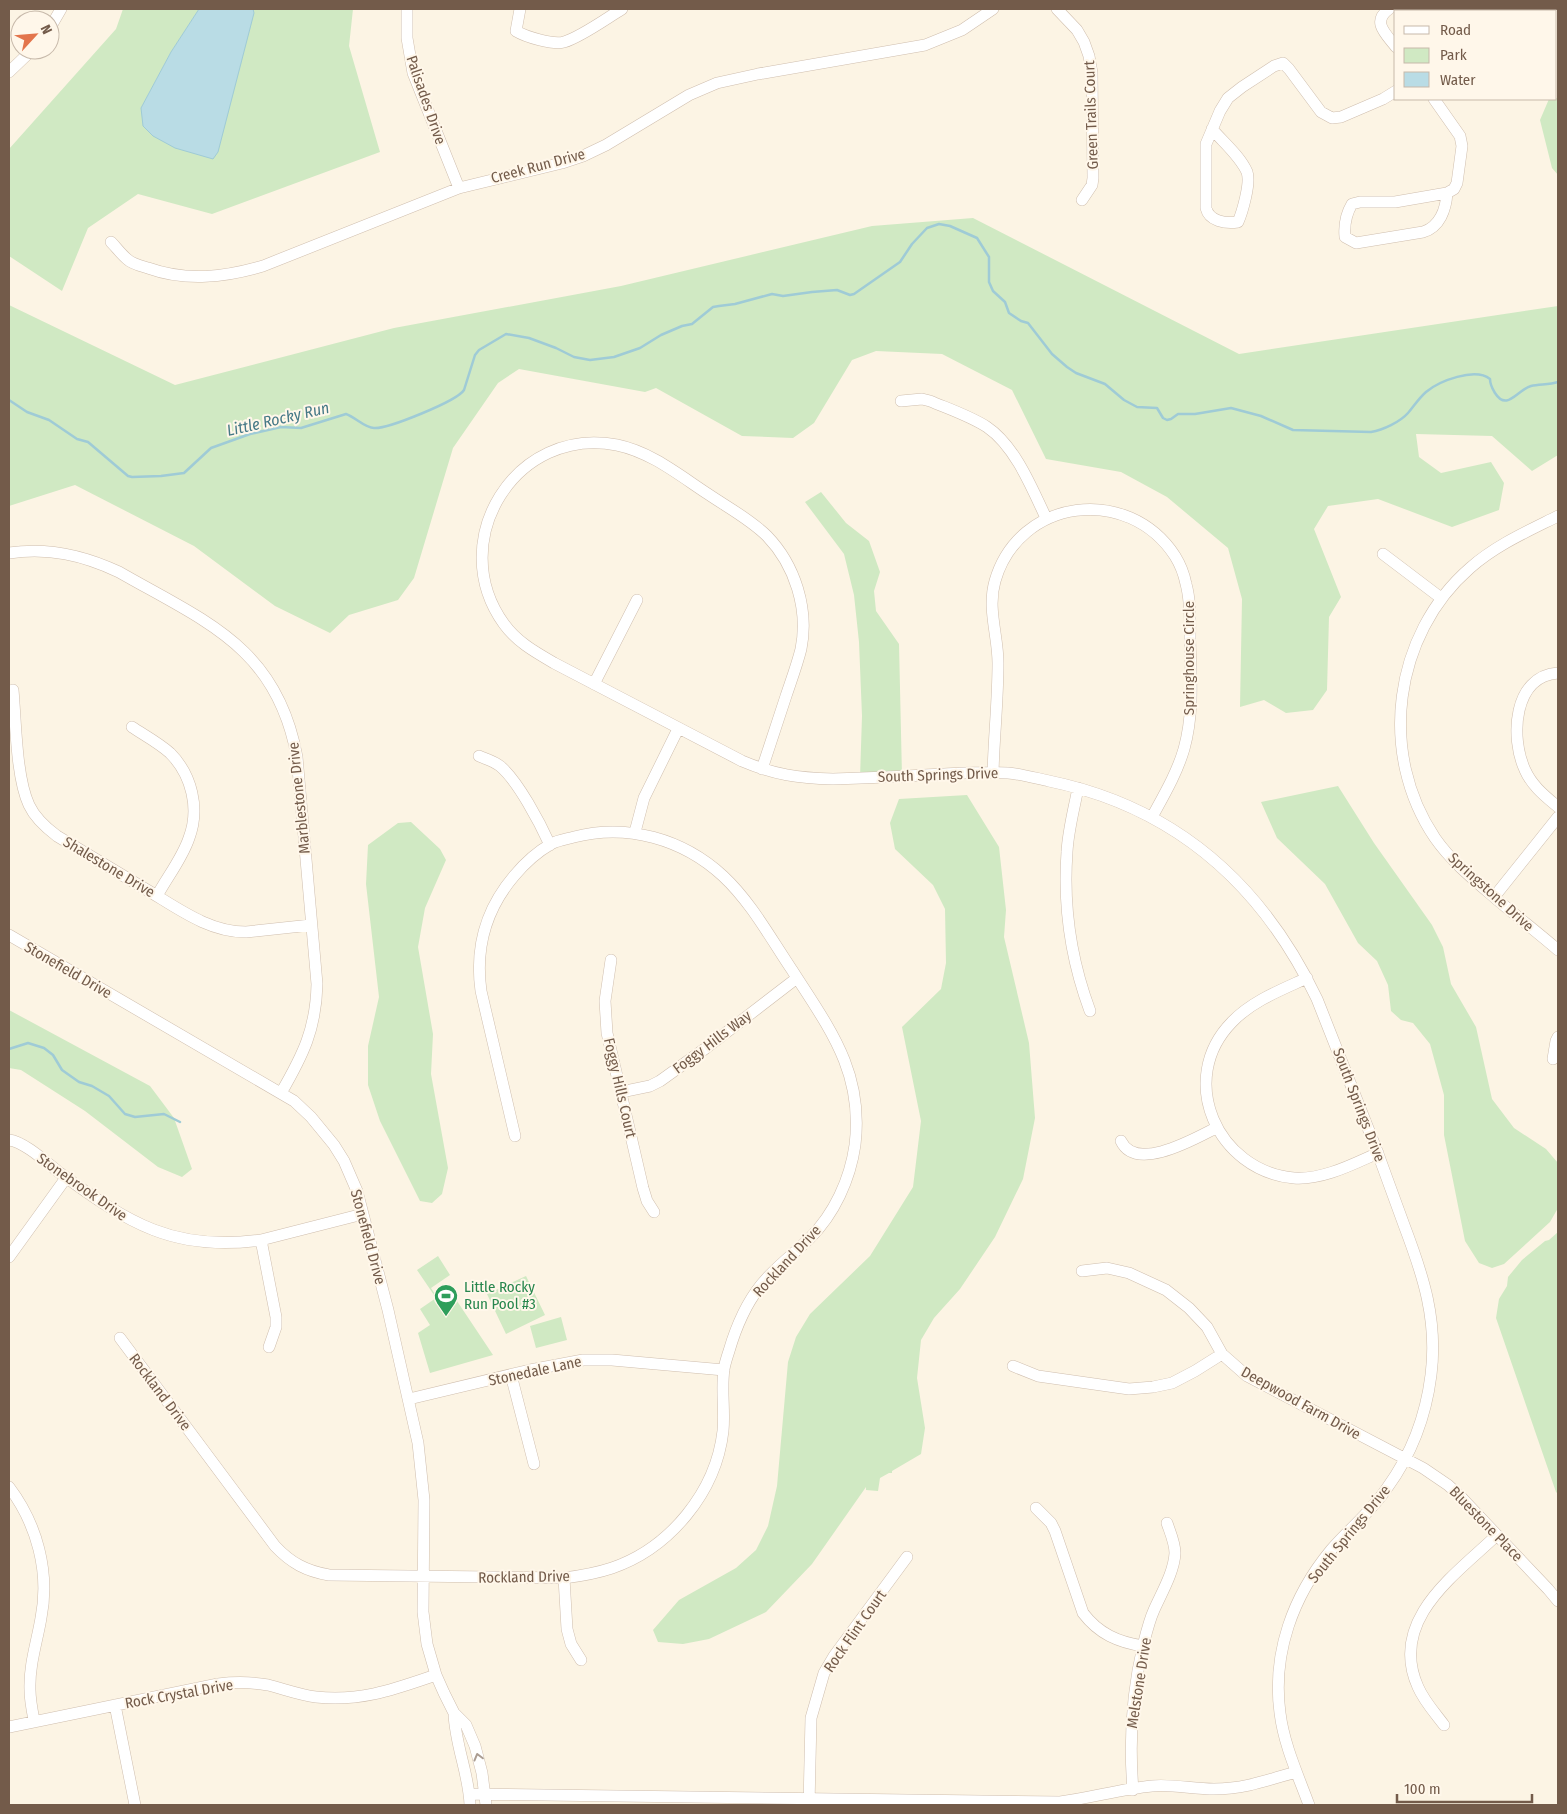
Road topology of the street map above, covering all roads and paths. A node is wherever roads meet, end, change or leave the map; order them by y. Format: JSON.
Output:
{"nodes":[{"id":1,"x":407,"y":9,"type":"edge"},
{"id":2,"x":520,"y":9,"type":"edge"},
{"id":3,"x":622,"y":9,"type":"edge"},
{"id":4,"x":993,"y":9,"type":"edge"},
{"id":5,"x":1057,"y":9,"type":"edge"},
{"id":6,"x":1389,"y":9,"type":"edge"},
{"id":7,"x":1394,"y":44,"type":"edge"},
{"id":8,"x":22,"y":60,"type":"edge"},
{"id":9,"x":9,"y":72,"type":"edge"},
{"id":10,"x":1394,"y":92,"type":"edge"},
{"id":11,"x":1435,"y":100,"type":"edge"},
{"id":12,"x":1212,"y":129,"type":"junction"},
{"id":13,"x":459,"y":188,"type":"junction"},
{"id":14,"x":1446,"y":193,"type":"junction"},
{"id":15,"x":1082,"y":200,"type":"dead end"},
{"id":16,"x":111,"y":242,"type":"dead end"},
{"id":17,"x":901,"y":401,"type":"dead end"},
{"id":18,"x":1558,"y":516,"type":"edge"},
{"id":19,"x":1046,"y":518,"type":"junction"},
{"id":20,"x":9,"y":553,"type":"edge"},
{"id":21,"x":1383,"y":554,"type":"dead end"},
{"id":22,"x":1441,"y":598,"type":"junction"},
{"id":23,"x":637,"y":600,"type":"dead end"},
{"id":24,"x":1558,"y":673,"type":"edge"},
{"id":25,"x":594,"y":684,"type":"junction"},
{"id":26,"x":13,"y":690,"type":"dead end"},
{"id":27,"x":132,"y":727,"type":"dead end"},
{"id":28,"x":678,"y":728,"type":"junction"},
{"id":29,"x":479,"y":756,"type":"dead end"},
{"id":30,"x":762,"y":769,"type":"junction"},
{"id":31,"x":993,"y":773,"type":"junction"},
{"id":32,"x":1078,"y":788,"type":"junction"},
{"id":33,"x":1558,"y":807,"type":"edge"},
{"id":34,"x":1152,"y":817,"type":"junction"},
{"id":35,"x":1558,"y":817,"type":"edge"},
{"id":36,"x":635,"y":832,"type":"junction"},
{"id":37,"x":550,"y":844,"type":"junction"},
{"id":38,"x":157,"y":896,"type":"junction"},
{"id":39,"x":1494,"y":896,"type":"junction"},
{"id":40,"x":312,"y":925,"type":"junction"},
{"id":41,"x":9,"y":935,"type":"edge"},
{"id":42,"x":1558,"y":950,"type":"edge"},
{"id":43,"x":611,"y":960,"type":"dead end"},
{"id":44,"x":797,"y":978,"type":"junction"},
{"id":45,"x":1307,"y":978,"type":"junction"},
{"id":46,"x":1090,"y":1011,"type":"dead end"},
{"id":47,"x":1558,"y":1037,"type":"edge"},
{"id":48,"x":1553,"y":1059,"type":"dead end"},
{"id":49,"x":621,"y":1092,"type":"junction"},
{"id":50,"x":281,"y":1093,"type":"junction"},
{"id":51,"x":1216,"y":1128,"type":"junction"},
{"id":52,"x":515,"y":1136,"type":"dead end"},
{"id":53,"x":9,"y":1140,"type":"edge"},
{"id":54,"x":1120,"y":1141,"type":"dead end"},
{"id":55,"x":1378,"y":1153,"type":"junction"},
{"id":56,"x":66,"y":1178,"type":"junction"},
{"id":57,"x":654,"y":1212,"type":"dead end"},
{"id":58,"x":363,"y":1214,"type":"junction"},
{"id":59,"x":261,"y":1240,"type":"junction"},
{"id":60,"x":9,"y":1257,"type":"edge"},
{"id":61,"x":1082,"y":1271,"type":"dead end"},
{"id":62,"x":120,"y":1338,"type":"dead end"},
{"id":63,"x":269,"y":1347,"type":"dead end"},
{"id":64,"x":1222,"y":1354,"type":"junction"},
{"id":65,"x":1013,"y":1366,"type":"dead end"},
{"id":66,"x":724,"y":1370,"type":"junction"},
{"id":67,"x":511,"y":1375,"type":"junction"},
{"id":68,"x":409,"y":1399,"type":"junction"},
{"id":69,"x":1404,"y":1459,"type":"junction"},
{"id":70,"x":534,"y":1464,"type":"dead end"},
{"id":71,"x":9,"y":1487,"type":"edge"},
{"id":72,"x":1036,"y":1508,"type":"dead end"},
{"id":73,"x":1167,"y":1523,"type":"dead end"},
{"id":74,"x":1496,"y":1535,"type":"junction"},
{"id":75,"x":907,"y":1557,"type":"dead end"},
{"id":76,"x":423,"y":1577,"type":"junction"},
{"id":77,"x":564,"y":1578,"type":"junction"},
{"id":78,"x":1558,"y":1601,"type":"edge"},
{"id":79,"x":1142,"y":1646,"type":"junction"},
{"id":80,"x":581,"y":1660,"type":"dead end"},
{"id":81,"x":436,"y":1675,"type":"junction"},
{"id":82,"x":115,"y":1705,"type":"junction"},
{"id":83,"x":454,"y":1713,"type":"junction"},
{"id":84,"x":34,"y":1720,"type":"junction"},
{"id":85,"x":1444,"y":1725,"type":"dead end"},
{"id":86,"x":9,"y":1727,"type":"edge"},
{"id":87,"x":1296,"y":1772,"type":"junction"},
{"id":88,"x":1133,"y":1790,"type":"junction"},
{"id":89,"x":485,"y":1799,"type":"edge"},
{"id":90,"x":470,"y":1800,"type":"edge"},
{"id":91,"x":809,"y":1802,"type":"edge"},
{"id":92,"x":135,"y":1805,"type":"edge"},
{"id":93,"x":1309,"y":1805,"type":"edge"}],
"edges":[{"from":1,"to":13,"type":"street","name":"Palisades Drive"},
{"from":2,"to":3,"type":"street"},
{"from":4,"to":13,"type":"street","name":"Creek Run Drive"},
{"from":5,"to":15,"type":"street","name":"Green Trails Court"},
{"from":6,"to":7,"type":"street"},
{"from":8,"to":9,"type":"street"},
{"from":10,"to":12,"type":"street"},
{"from":11,"to":14,"type":"street"},
{"from":12,"to":12,"type":"street"},
{"from":13,"to":16,"type":"street","name":"Creek Run Drive"},
{"from":14,"to":14,"type":"street"},
{"from":17,"to":19,"type":"street"},
{"from":18,"to":22,"type":"street","name":"Springstone Drive"},
{"from":19,"to":31,"type":"street","name":"Springhouse Circle"},
{"from":19,"to":34,"type":"street","name":"Springhouse Circle"},
{"from":20,"to":40,"type":"street","name":"Marblestone Drive"},
{"from":21,"to":22,"type":"street"},
{"from":22,"to":39,"type":"street","name":"Springstone Drive"},
{"from":23,"to":25,"type":"street"},
{"from":24,"to":33,"type":"street"},
{"from":25,"to":28,"type":"street","name":"South Springs Drive"},
{"from":25,"to":30,"type":"street","name":"South Springs Drive"},
{"from":26,"to":38,"type":"street","name":"Shalestone Drive"},
{"from":27,"to":38,"type":"street"},
{"from":28,"to":30,"type":"street","name":"South Springs Drive"},
{"from":28,"to":36,"type":"street"},
{"from":29,"to":37,"type":"street"},
{"from":30,"to":31,"type":"street","name":"South Springs Drive"},
{"from":31,"to":32,"type":"street","name":"South Springs Drive"},
{"from":32,"to":34,"type":"street","name":"South Springs Drive"},
{"from":32,"to":46,"type":"street"},
{"from":34,"to":45,"type":"street","name":"South Springs Drive"},
{"from":35,"to":39,"type":"street"},
{"from":36,"to":37,"type":"street","name":"Rockland Drive"},
{"from":36,"to":44,"type":"street","name":"Rockland Drive"},
{"from":37,"to":52,"type":"street","name":"Rockland Drive"},
{"from":38,"to":40,"type":"street","name":"Shalestone Drive"},
{"from":39,"to":42,"type":"street","name":"Springstone Drive"},
{"from":40,"to":50,"type":"street","name":"Marblestone Drive"},
{"from":41,"to":50,"type":"street","name":"Stonefield Drive"},
{"from":43,"to":49,"type":"street","name":"Foggy Hills Court"},
{"from":44,"to":49,"type":"street","name":"Foggy Hills Way"},
{"from":44,"to":66,"type":"street","name":"Rockland Drive"},
{"from":45,"to":51,"type":"street"},
{"from":45,"to":55,"type":"street","name":"South Springs Drive"},
{"from":47,"to":48,"type":"street"},
{"from":49,"to":57,"type":"street","name":"Foggy Hills Court"},
{"from":50,"to":58,"type":"street","name":"Stonefield Drive"},
{"from":51,"to":54,"type":"street"},
{"from":51,"to":55,"type":"street"},
{"from":53,"to":56,"type":"street","name":"Stonebrook Drive"},
{"from":55,"to":69,"type":"street","name":"South Springs Drive"},
{"from":56,"to":59,"type":"street","name":"Stonebrook Drive"},
{"from":56,"to":60,"type":"street"},
{"from":58,"to":59,"type":"street","name":"Stonebrook Drive"},
{"from":58,"to":68,"type":"street","name":"Stonefield Drive"},
{"from":59,"to":63,"type":"street"},
{"from":61,"to":64,"type":"street","name":"Deepwood Farm Drive"},
{"from":62,"to":76,"type":"street","name":"Rockland Drive"},
{"from":64,"to":65,"type":"street"},
{"from":64,"to":69,"type":"street","name":"Deepwood Farm Drive"},
{"from":66,"to":67,"type":"street","name":"Stonedale Lane"},
{"from":66,"to":77,"type":"street","name":"Rockland Drive"},
{"from":67,"to":68,"type":"street","name":"Stonedale Lane"},
{"from":67,"to":70,"type":"street"},
{"from":68,"to":76,"type":"street","name":"Stonefield Drive"},
{"from":69,"to":74,"type":"street","name":"Bluestone Place"},
{"from":69,"to":87,"type":"street","name":"South Springs Drive"},
{"from":71,"to":84,"type":"street"},
{"from":72,"to":79,"type":"street"},
{"from":73,"to":79,"type":"street","name":"Melstone Drive"},
{"from":74,"to":78,"type":"street","name":"Bluestone Place"},
{"from":74,"to":85,"type":"street"},
{"from":75,"to":91,"type":"street","name":"Rock Flint Court"},
{"from":76,"to":77,"type":"street","name":"Rockland Drive"},
{"from":76,"to":81,"type":"street","name":"Stonefield Drive"},
{"from":77,"to":80,"type":"street"},
{"from":79,"to":88,"type":"street","name":"Melstone Drive"},
{"from":81,"to":82,"type":"street","name":"Rock Crystal Drive"},
{"from":81,"to":83,"type":"street","name":"Stonefield Drive"},
{"from":82,"to":84,"type":"street","name":"Rock Crystal Drive"},
{"from":82,"to":92,"type":"street"},
{"from":89,"to":83,"type":"street","name":"Stonefield Drive","one_way":true},
{"from":83,"to":90,"type":"street","name":"Stonefield Drive"},
{"from":84,"to":86,"type":"street","name":"Rock Crystal Drive"},
{"from":87,"to":88,"type":"street"},
{"from":87,"to":93,"type":"street","name":"South Springs Drive"},
{"from":88,"to":91,"type":"street"},
{"from":89,"to":90,"type":"street"},
{"from":89,"to":91,"type":"street"}]}
